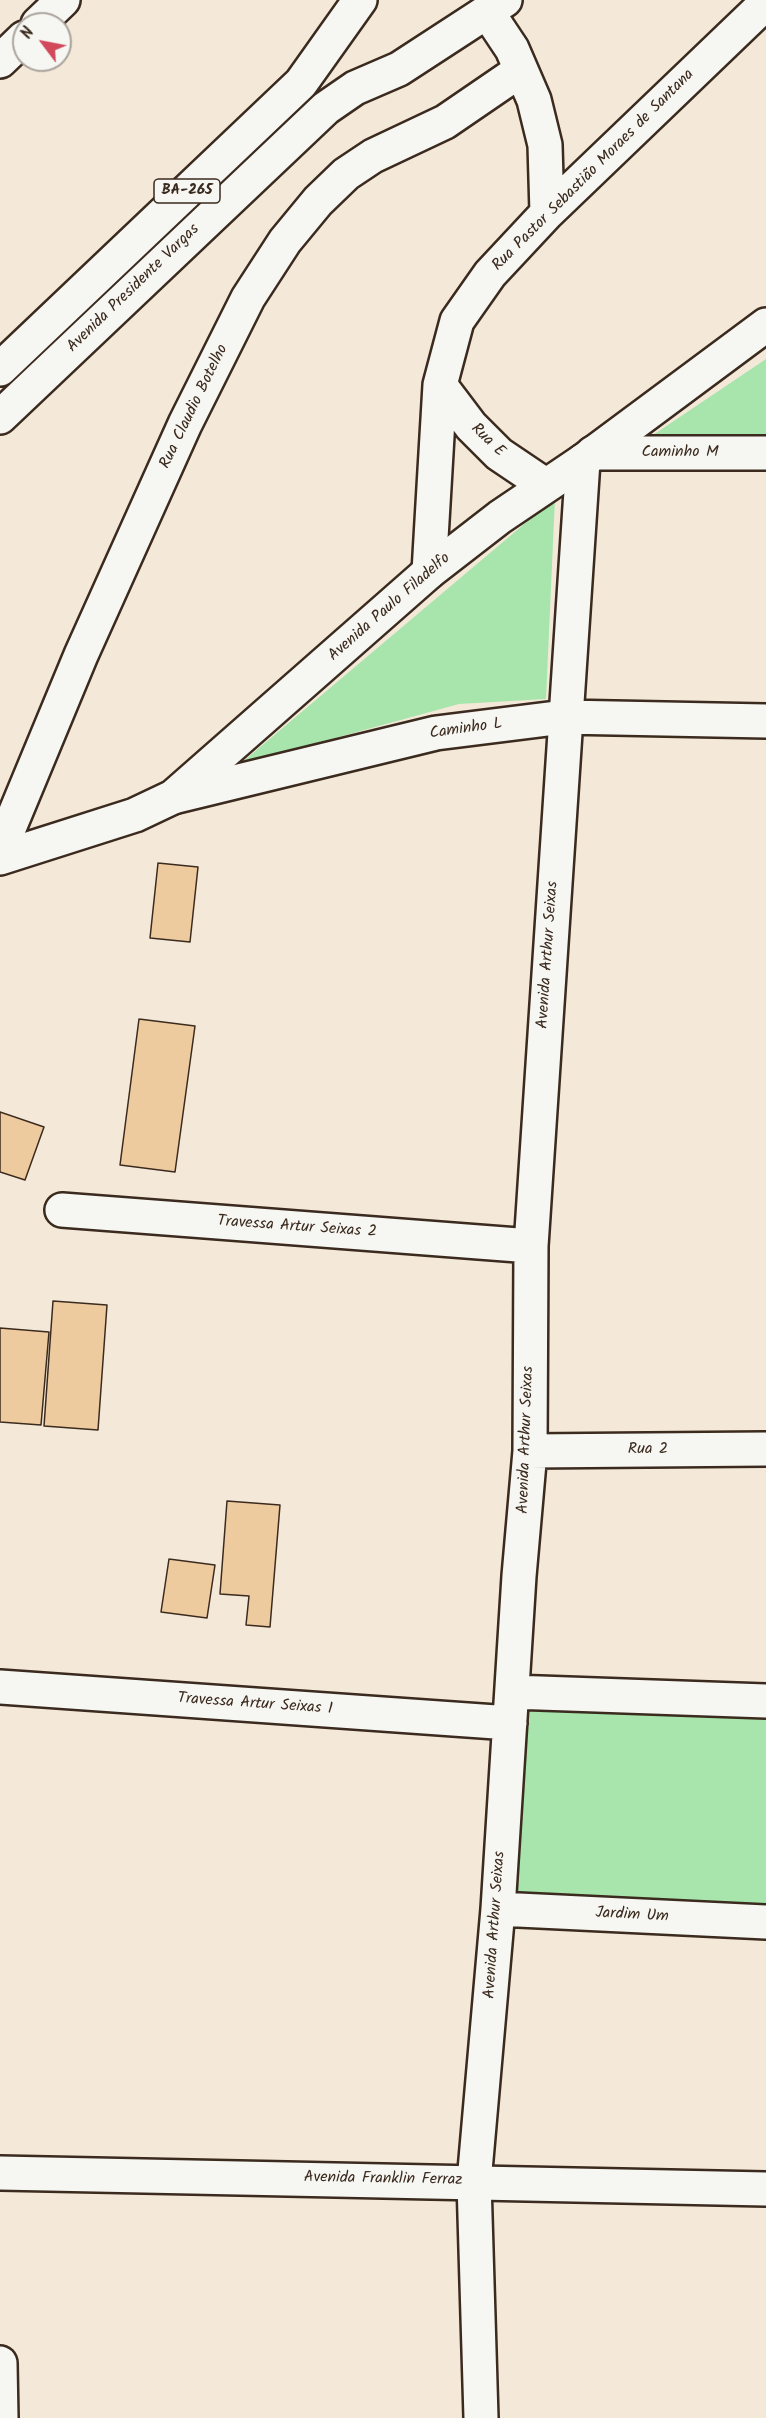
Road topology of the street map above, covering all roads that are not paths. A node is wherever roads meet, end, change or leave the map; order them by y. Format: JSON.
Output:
{"nodes":[{"id":1,"x":63,"y":0,"type":"edge"},
{"id":2,"x":360,"y":0,"type":"edge"},
{"id":3,"x":766,"y":3,"type":"edge"},
{"id":4,"x":496,"y":6,"type":"edge"},
{"id":5,"x":50,"y":12,"type":"edge"},
{"id":6,"x":12,"y":50,"type":"edge"},
{"id":7,"x":0,"y":61,"type":"edge"},
{"id":8,"x":521,"y":70,"type":"junction"},
{"id":9,"x":547,"y":213,"type":"junction"},
{"id":10,"x":766,"y":325,"type":"edge"},
{"id":11,"x":0,"y":369,"type":"edge"},
{"id":12,"x":440,"y":385,"type":"junction"},
{"id":13,"x":0,"y":417,"type":"edge"},
{"id":14,"x":766,"y":453,"type":"edge"},
{"id":15,"x":588,"y":457,"type":"junction"},
{"id":16,"x":545,"y":485,"type":"junction"},
{"id":17,"x":429,"y":572,"type":"junction"},
{"id":18,"x":564,"y":717,"type":"junction"},
{"id":19,"x":766,"y":721,"type":"edge"},
{"id":20,"x":173,"y":797,"type":"junction"},
{"id":21,"x":0,"y":850,"type":"edge"},
{"id":22,"x":0,"y":858,"type":"edge"},
{"id":23,"x":62,"y":1210,"type":"dead end"},
{"id":24,"x":531,"y":1246,"type":"junction"},
{"id":25,"x":766,"y":1449,"type":"edge"},
{"id":26,"x":530,"y":1451,"type":"junction"},
{"id":27,"x":0,"y":1687,"type":"edge"},
{"id":28,"x":766,"y":1701,"type":"edge"},
{"id":29,"x":511,"y":1707,"type":"junction"},
{"id":30,"x":498,"y":1910,"type":"junction"},
{"id":31,"x":766,"y":1922,"type":"edge"},
{"id":32,"x":0,"y":2173,"type":"edge"},
{"id":33,"x":474,"y":2182,"type":"junction"},
{"id":34,"x":766,"y":2189,"type":"edge"},
{"id":35,"x":0,"y":2363,"type":"edge"},
{"id":36,"x":1,"y":2418,"type":"edge"},
{"id":37,"x":481,"y":2418,"type":"edge"}],
"edges":[{"from":1,"to":5,"type":"street"},
{"from":2,"to":11,"type":"street","name":"Avenida Presidente Vargas","number":"BA-265"},
{"from":3,"to":9,"type":"street","name":"Rua Pastor Sebastião Moraes de Santana"},
{"from":4,"to":8,"type":"street"},
{"from":4,"to":13,"type":"street","name":"Avenida Presidente Vargas"},
{"from":6,"to":7,"type":"street"},
{"from":8,"to":9,"type":"street"},
{"from":8,"to":21,"type":"street","name":"Rua Claudio Botelho"},
{"from":9,"to":12,"type":"street","name":"Rua Pastor Sebastião Moraes de Santana"},
{"from":10,"to":15,"type":"street","name":"Avenida Paulo Filadelfo"},
{"from":12,"to":16,"type":"street","name":"Rua E"},
{"from":12,"to":17,"type":"street","name":"Rua Pastor Sebastião Moraes de Santana"},
{"from":14,"to":15,"type":"street","name":"Caminho M"},
{"from":15,"to":16,"type":"street","name":"Avenida Paulo Filadelfo"},
{"from":15,"to":18,"type":"street","name":"Avenida Arthur Seixas"},
{"from":16,"to":17,"type":"street","name":"Avenida Paulo Filadelfo"},
{"from":17,"to":20,"type":"street","name":"Avenida Paulo Filadelfo"},
{"from":18,"to":19,"type":"street","name":"Caminho L"},
{"from":18,"to":20,"type":"street","name":"Caminho L"},
{"from":18,"to":24,"type":"street","name":"Avenida Arthur Seixas"},
{"from":20,"to":22,"type":"street","name":"Avenida Paulo Filadelfo"},
{"from":23,"to":24,"type":"street","name":"Travessa Artur Seixas 2"},
{"from":24,"to":26,"type":"street","name":"Avenida Arthur Seixas"},
{"from":25,"to":26,"type":"street","name":"Rua 2"},
{"from":26,"to":29,"type":"street","name":"Avenida Arthur Seixas"},
{"from":27,"to":29,"type":"street","name":"Travessa Artur Seixas 1"},
{"from":28,"to":29,"type":"street"},
{"from":29,"to":30,"type":"street","name":"Avenida Arthur Seixas"},
{"from":30,"to":31,"type":"street","name":"Jardim Um"},
{"from":30,"to":33,"type":"street","name":"Avenida Arthur Seixas"},
{"from":32,"to":33,"type":"street","name":"Avenida Franklin Ferraz"},
{"from":33,"to":34,"type":"street","name":"Avenida Franklin Ferraz"},
{"from":33,"to":37,"type":"street","name":"Avenida Arthur Seixas"},
{"from":35,"to":36,"type":"street"}]}
